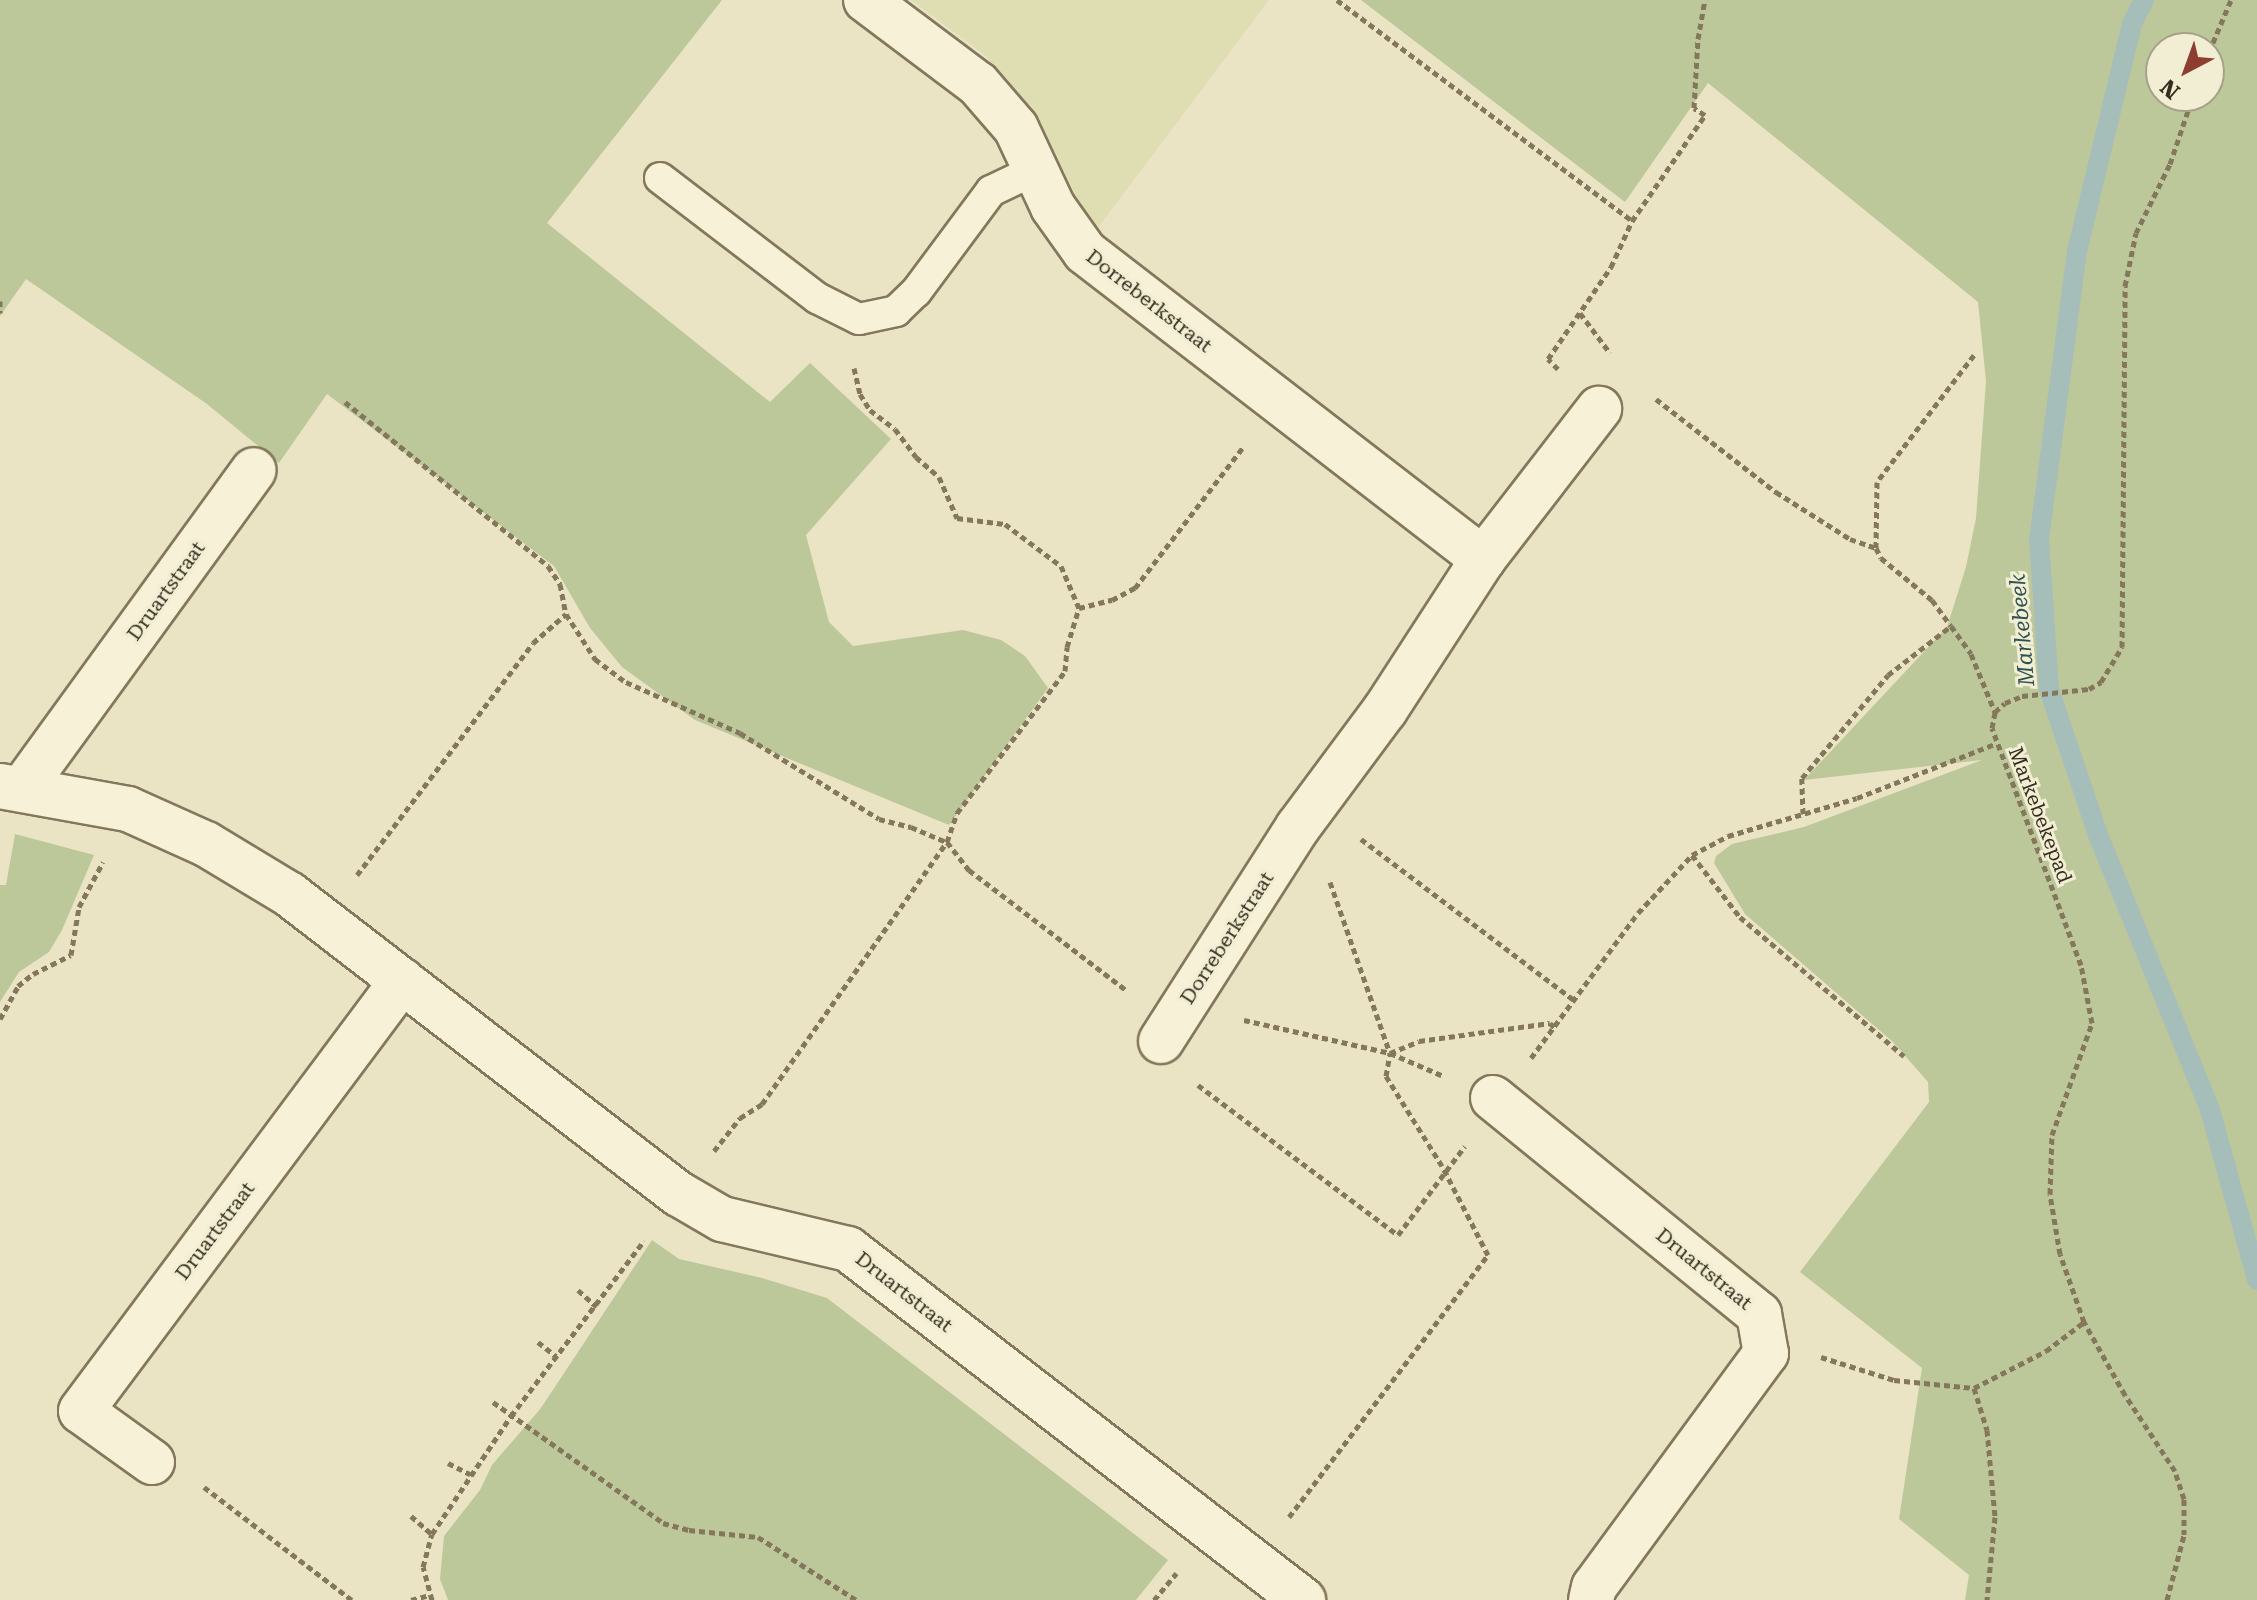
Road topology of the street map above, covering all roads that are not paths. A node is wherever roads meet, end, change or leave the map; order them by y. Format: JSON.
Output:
{"nodes":[{"id":1,"x":866,"y":0,"type":"edge"},
{"id":2,"x":1033,"y":171,"type":"junction"},
{"id":3,"x":660,"y":178,"type":"dead end"},
{"id":4,"x":1599,"y":409,"type":"road end"},
{"id":5,"x":254,"y":470,"type":"dead end"},
{"id":6,"x":1483,"y":559,"type":"junction"},
{"id":7,"x":11,"y":788,"type":"edge"},
{"id":8,"x":402,"y":981,"type":"junction"},
{"id":9,"x":1172,"y":1024,"type":"road end"},
{"id":10,"x":1495,"y":1100,"type":"road end"},
{"id":11,"x":152,"y":1462,"type":"road end"},
{"id":12,"x":1303,"y":1600,"type":"edge"},
{"id":13,"x":1591,"y":1600,"type":"edge"}],
"edges":[{"from":1,"to":2,"type":"street","name":"Dorreberkstraat"},
{"from":2,"to":3,"type":"lane"},
{"from":2,"to":6,"type":"street","name":"Dorreberkstraat"},
{"from":4,"to":6,"type":"street","name":"Dorreberkstraat"},
{"from":5,"to":7,"type":"street","name":"Druartstraat"},
{"from":6,"to":9,"type":"street","name":"Dorreberkstraat"},
{"from":7,"to":8,"type":"street","name":"Druartstraat"},
{"from":8,"to":11,"type":"street","name":"Druartstraat"},
{"from":8,"to":12,"type":"street","name":"Druartstraat"},
{"from":10,"to":13,"type":"street","name":"Druartstraat"}]}
